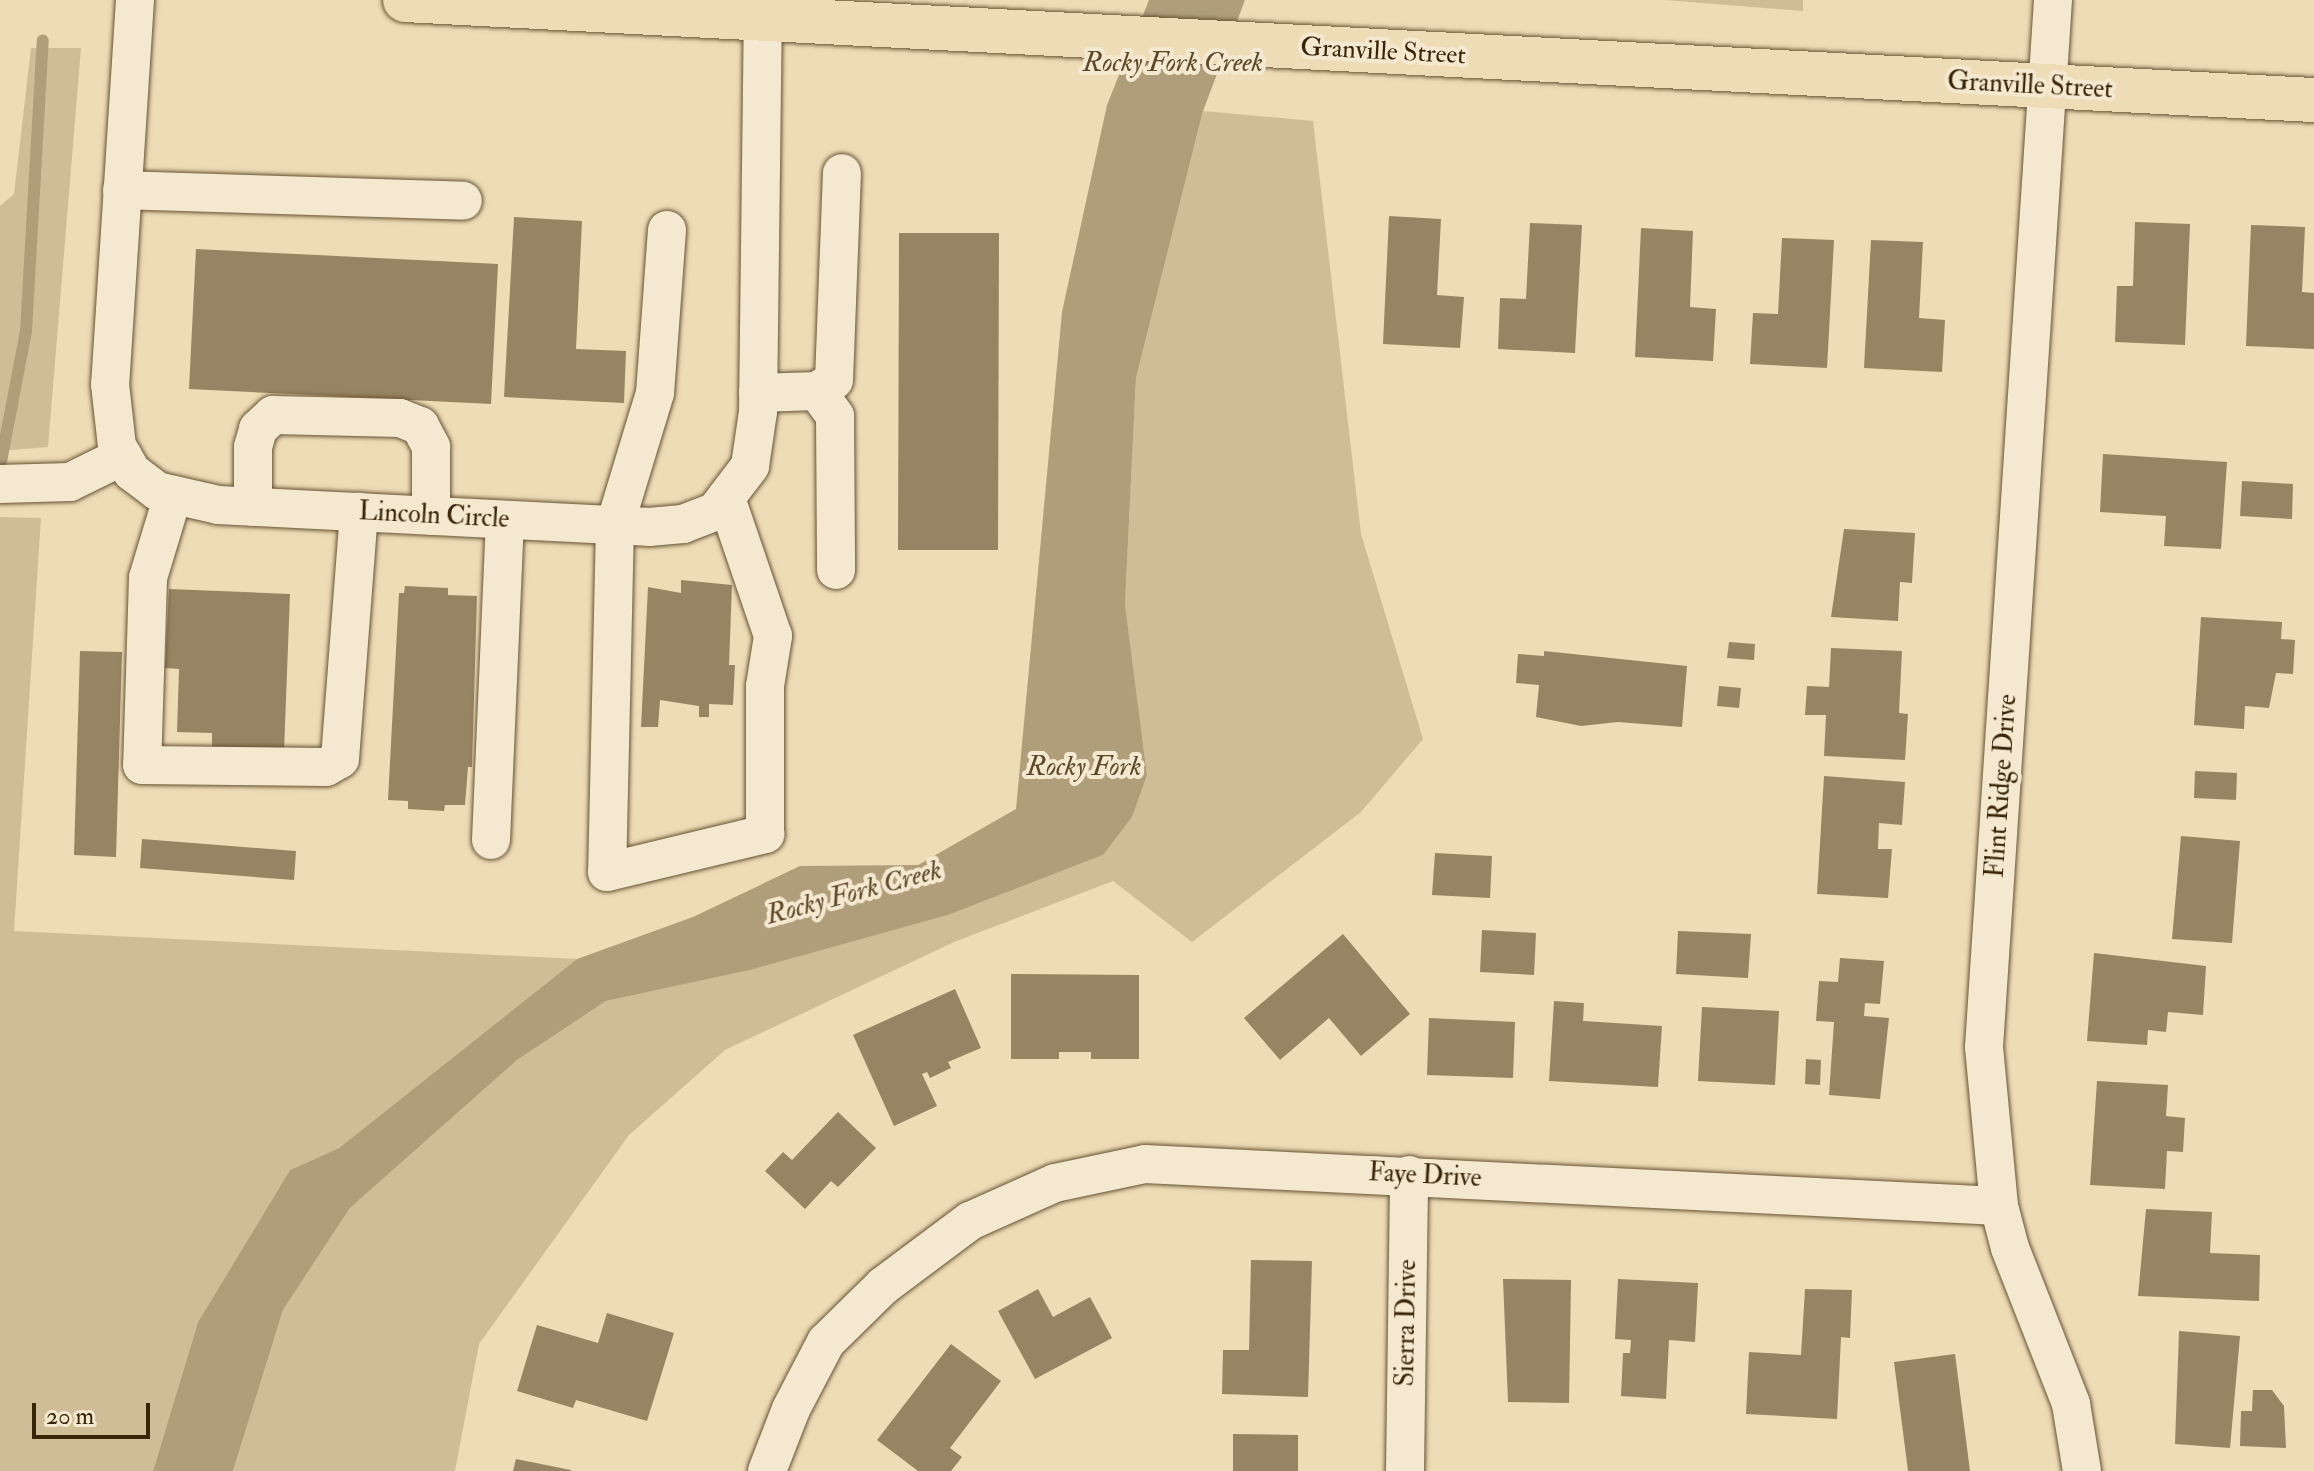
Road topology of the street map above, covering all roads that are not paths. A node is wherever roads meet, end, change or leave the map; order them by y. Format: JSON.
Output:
{"nodes":[{"id":1,"x":135,"y":0,"type":"edge"},
{"id":2,"x":405,"y":0,"type":"edge"},
{"id":3,"x":2053,"y":0,"type":"edge"},
{"id":4,"x":763,"y":21,"type":"junction"},
{"id":5,"x":2044,"y":87,"type":"junction"},
{"id":6,"x":2314,"y":100,"type":"edge"},
{"id":7,"x":842,"y":173,"type":"dead end"},
{"id":8,"x":122,"y":190,"type":"junction"},
{"id":9,"x":463,"y":201,"type":"dead end"},
{"id":10,"x":667,"y":230,"type":"dead end"},
{"id":11,"x":817,"y":391,"type":"junction"},
{"id":12,"x":758,"y":393,"type":"junction"},
{"id":13,"x":123,"y":456,"type":"junction"},
{"id":14,"x":0,"y":484,"type":"edge"},
{"id":15,"x":173,"y":495,"type":"junction"},
{"id":16,"x":726,"y":498,"type":"junction"},
{"id":17,"x":253,"y":507,"type":"junction"},
{"id":18,"x":359,"y":512,"type":"junction"},
{"id":19,"x":431,"y":516,"type":"junction"},
{"id":20,"x":505,"y":520,"type":"junction"},
{"id":21,"x":615,"y":525,"type":"junction"},
{"id":22,"x":836,"y":570,"type":"dead end"},
{"id":23,"x":491,"y":840,"type":"dead end"},
{"id":24,"x":1409,"y":1175,"type":"junction"},
{"id":25,"x":1999,"y":1206,"type":"junction"},
{"id":26,"x":767,"y":1471,"type":"edge"},
{"id":27,"x":1405,"y":1471,"type":"edge"},
{"id":28,"x":2082,"y":1471,"type":"edge"}],
"edges":[{"from":1,"to":8,"type":"street","name":"Lincoln Circle"},
{"from":2,"to":4,"type":"main road","name":"Granville Street"},
{"from":3,"to":5,"type":"street","name":"Flint Ridge Drive"},
{"from":4,"to":5,"type":"main road","name":"Granville Street"},
{"from":4,"to":12,"type":"street","name":"Lincoln Circle"},
{"from":5,"to":6,"type":"main road","name":"Granville Street"},
{"from":5,"to":25,"type":"street","name":"Flint Ridge Drive"},
{"from":7,"to":11,"type":"street"},
{"from":8,"to":9,"type":"street"},
{"from":8,"to":13,"type":"street","name":"Lincoln Circle"},
{"from":10,"to":21,"type":"street"},
{"from":11,"to":12,"type":"street"},
{"from":11,"to":22,"type":"street"},
{"from":12,"to":16,"type":"street","name":"Lincoln Circle"},
{"from":13,"to":14,"type":"street"},
{"from":13,"to":15,"type":"street","name":"Lincoln Circle"},
{"from":15,"to":17,"type":"street","name":"Lincoln Circle"},
{"from":15,"to":18,"type":"street"},
{"from":16,"to":21,"type":"street","name":"Lincoln Circle"},
{"from":16,"to":21,"type":"street"},
{"from":17,"to":18,"type":"street","name":"Lincoln Circle"},
{"from":17,"to":19,"type":"street"},
{"from":18,"to":19,"type":"street","name":"Lincoln Circle"},
{"from":19,"to":20,"type":"street","name":"Lincoln Circle"},
{"from":20,"to":21,"type":"street","name":"Lincoln Circle"},
{"from":20,"to":23,"type":"street"},
{"from":24,"to":25,"type":"street","name":"Faye Drive"},
{"from":24,"to":26,"type":"street","name":"Faye Drive"},
{"from":24,"to":27,"type":"street","name":"Sierra Drive"},
{"from":25,"to":28,"type":"street","name":"Flint Ridge Drive"}]}
